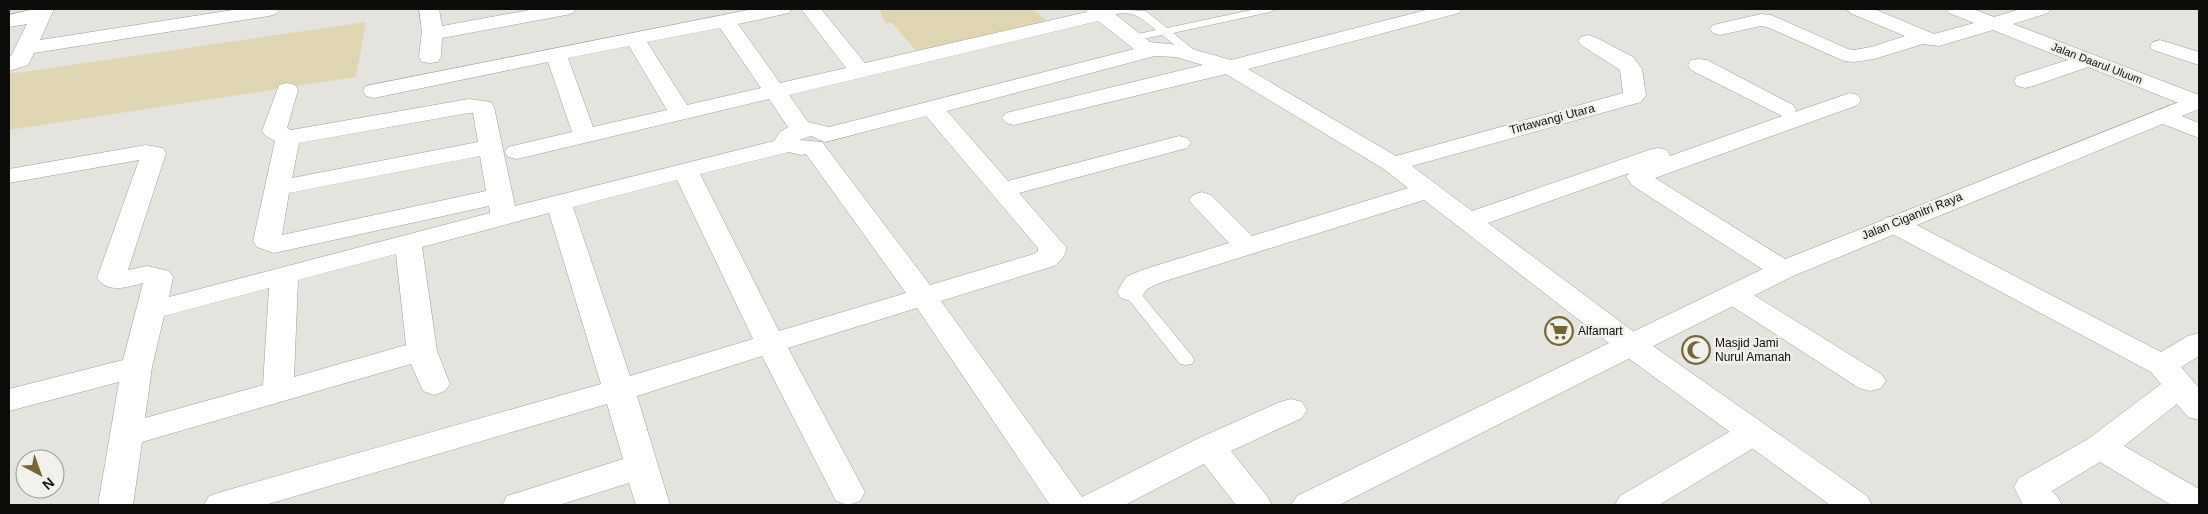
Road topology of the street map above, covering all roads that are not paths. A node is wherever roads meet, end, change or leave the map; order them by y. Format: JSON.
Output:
{"nodes":[{"id":1,"x":146,"y":9,"type":"edge"},
{"id":2,"x":429,"y":9,"type":"edge"},
{"id":3,"x":566,"y":9,"type":"edge"},
{"id":4,"x":782,"y":9,"type":"edge"},
{"id":5,"x":811,"y":9,"type":"edge"},
{"id":6,"x":1270,"y":9,"type":"edge"},
{"id":7,"x":1452,"y":9,"type":"edge"},
{"id":8,"x":1857,"y":9,"type":"edge"},
{"id":9,"x":1956,"y":9,"type":"edge"},
{"id":10,"x":2040,"y":9,"type":"edge"},
{"id":11,"x":42,"y":12,"type":"edge"},
{"id":12,"x":1099,"y":12,"type":"edge"},
{"id":13,"x":519,"y":14,"type":"edge"},
{"id":14,"x":268,"y":15,"type":"edge"},
{"id":15,"x":722,"y":16,"type":"junction"},
{"id":16,"x":9,"y":21,"type":"edge"},
{"id":17,"x":1996,"y":23,"type":"junction"},
{"id":18,"x":1720,"y":29,"type":"dead end"},
{"id":19,"x":139,"y":30,"type":"junction"},
{"id":20,"x":432,"y":34,"type":"junction"},
{"id":21,"x":1924,"y":38,"type":"junction"},
{"id":22,"x":635,"y":39,"type":"junction"},
{"id":23,"x":1160,"y":41,"type":"junction"},
{"id":24,"x":1588,"y":41,"type":"dead end"},
{"id":25,"x":2160,"y":46,"type":"dead end"},
{"id":26,"x":26,"y":48,"type":"junction"},
{"id":27,"x":556,"y":55,"type":"junction"},
{"id":28,"x":430,"y":57,"type":"dead end"},
{"id":29,"x":2199,"y":59,"type":"edge"},
{"id":30,"x":2088,"y":60,"type":"junction"},
{"id":31,"x":9,"y":65,"type":"edge"},
{"id":32,"x":1699,"y":65,"type":"dead end"},
{"id":33,"x":1230,"y":67,"type":"junction"},
{"id":34,"x":861,"y":72,"type":"junction"},
{"id":35,"x":2025,"y":81,"type":"dead end"},
{"id":36,"x":287,"y":90,"type":"dead end"},
{"id":37,"x":374,"y":91,"type":"dead end"},
{"id":38,"x":774,"y":93,"type":"junction"},
{"id":39,"x":1820,"y":98,"type":"dead end"},
{"id":40,"x":1850,"y":100,"type":"dead end"},
{"id":41,"x":2198,"y":102,"type":"edge"},
{"id":42,"x":932,"y":108,"type":"junction"},
{"id":43,"x":1785,"y":110,"type":"junction"},
{"id":44,"x":681,"y":114,"type":"junction"},
{"id":45,"x":2163,"y":116,"type":"junction"},
{"id":46,"x":1014,"y":118,"type":"dead end"},
{"id":47,"x":2199,"y":131,"type":"edge"},
{"id":48,"x":585,"y":136,"type":"junction"},
{"id":49,"x":288,"y":138,"type":"junction"},
{"id":50,"x":807,"y":139,"type":"junction"},
{"id":51,"x":1179,"y":143,"type":"dead end"},
{"id":52,"x":490,"y":147,"type":"junction"},
{"id":53,"x":517,"y":152,"type":"dead end"},
{"id":54,"x":1394,"y":164,"type":"junction"},
{"id":55,"x":685,"y":170,"type":"junction"},
{"id":56,"x":9,"y":176,"type":"edge"},
{"id":57,"x":278,"y":188,"type":"junction"},
{"id":58,"x":1002,"y":190,"type":"junction"},
{"id":59,"x":1428,"y":190,"type":"junction"},
{"id":60,"x":1202,"y":200,"type":"dead end"},
{"id":61,"x":527,"y":206,"type":"junction"},
{"id":62,"x":1468,"y":221,"type":"junction"},
{"id":63,"x":1894,"y":224,"type":"junction"},
{"id":64,"x":408,"y":244,"type":"junction"},
{"id":65,"x":1247,"y":246,"type":"junction"},
{"id":66,"x":1783,"y":270,"type":"junction"},
{"id":67,"x":284,"y":276,"type":"junction"},
{"id":68,"x":1132,"y":292,"type":"joint"},
{"id":69,"x":1734,"y":295,"type":"junction"},
{"id":70,"x":924,"y":297,"type":"junction"},
{"id":71,"x":152,"y":310,"type":"junction"},
{"id":72,"x":2199,"y":342,"type":"edge"},
{"id":73,"x":771,"y":344,"type":"junction"},
{"id":74,"x":1631,"y":345,"type":"junction"},
{"id":75,"x":422,"y":351,"type":"junction"},
{"id":76,"x":1186,"y":360,"type":"dead end"},
{"id":77,"x":137,"y":367,"type":"junction"},
{"id":78,"x":1870,"y":381,"type":"dead end"},
{"id":79,"x":434,"y":384,"type":"dead end"},
{"id":80,"x":2180,"y":387,"type":"edge"},
{"id":81,"x":619,"y":390,"type":"junction"},
{"id":82,"x":278,"y":392,"type":"junction"},
{"id":83,"x":9,"y":400,"type":"edge"},
{"id":84,"x":1291,"y":410,"type":"dead end"},
{"id":85,"x":1753,"y":433,"type":"junction"},
{"id":86,"x":126,"y":435,"type":"junction"},
{"id":87,"x":1209,"y":447,"type":"junction"},
{"id":88,"x":2100,"y":447,"type":"junction"},
{"id":89,"x":641,"y":466,"type":"junction"},
{"id":90,"x":848,"y":492,"type":"dead end"},
{"id":91,"x":116,"y":505,"type":"edge"},
{"id":92,"x":221,"y":505,"type":"edge"},
{"id":93,"x":519,"y":505,"type":"edge"},
{"id":94,"x":653,"y":505,"type":"edge"},
{"id":95,"x":1069,"y":505,"type":"edge"},
{"id":96,"x":1095,"y":505,"type":"edge"},
{"id":97,"x":1255,"y":505,"type":"edge"},
{"id":98,"x":1309,"y":505,"type":"edge"},
{"id":99,"x":1632,"y":505,"type":"edge"},
{"id":100,"x":1855,"y":505,"type":"edge"},
{"id":101,"x":2045,"y":505,"type":"edge"},
{"id":102,"x":2199,"y":505,"type":"edge"}],
"edges":[{"from":1,"to":19,"type":"street"},
{"from":2,"to":20,"type":"street"},
{"from":3,"to":13,"type":"street"},
{"from":4,"to":15,"type":"street"},
{"from":5,"to":34,"type":"street"},
{"from":6,"to":23,"type":"lane"},
{"from":7,"to":33,"type":"street"},
{"from":8,"to":21,"type":"street"},
{"from":9,"to":17,"type":"street","name":"Jalan Daarul Uluum"},
{"from":10,"to":17,"type":"street"},
{"from":11,"to":16,"type":"street"},
{"from":11,"to":26,"type":"street"},
{"from":12,"to":23,"type":"street"},
{"from":12,"to":23,"type":"lane"},
{"from":12,"to":34,"type":"street"},
{"from":13,"to":20,"type":"street"},
{"from":14,"to":19,"type":"street"},
{"from":15,"to":22,"type":"street"},
{"from":15,"to":38,"type":"street"},
{"from":17,"to":21,"type":"street"},
{"from":17,"to":30,"type":"street","name":"Jalan Daarul Uluum"},
{"from":18,"to":21,"type":"street"},
{"from":19,"to":26,"type":"street"},
{"from":20,"to":28,"type":"street"},
{"from":22,"to":27,"type":"street"},
{"from":22,"to":44,"type":"street"},
{"from":23,"to":33,"type":"street"},
{"from":23,"to":42,"type":"street"},
{"from":24,"to":54,"type":"street","name":"Tirtawangi Utara"},
{"from":25,"to":29,"type":"street"},
{"from":26,"to":31,"type":"street"},
{"from":27,"to":37,"type":"street"},
{"from":27,"to":48,"type":"street"},
{"from":30,"to":35,"type":"street"},
{"from":30,"to":41,"type":"street","name":"Jalan Daarul Uluum"},
{"from":32,"to":43,"type":"street"},
{"from":33,"to":46,"type":"street"},
{"from":33,"to":54,"type":"street"},
{"from":34,"to":38,"type":"street"},
{"from":36,"to":49,"type":"street"},
{"from":38,"to":44,"type":"street"},
{"from":38,"to":50,"type":"street"},
{"from":39,"to":43,"type":"street"},
{"from":40,"to":66,"type":"street"},
{"from":41,"to":45,"type":"street","name":"Jalan Ciganitri Raya"},
{"from":42,"to":50,"type":"street"},
{"from":42,"to":58,"type":"street"},
{"from":43,"to":62,"type":"street"},
{"from":44,"to":48,"type":"street"},
{"from":45,"to":47,"type":"street"},
{"from":45,"to":63,"type":"street","name":"Jalan Ciganitri Raya"},
{"from":48,"to":53,"type":"street"},
{"from":49,"to":52,"type":"street"},
{"from":49,"to":57,"type":"street"},
{"from":50,"to":55,"type":"street"},
{"from":50,"to":70,"type":"street"},
{"from":51,"to":58,"type":"street"},
{"from":52,"to":57,"type":"street"},
{"from":52,"to":61,"type":"street"},
{"from":54,"to":59,"type":"street"},
{"from":55,"to":61,"type":"street"},
{"from":55,"to":73,"type":"street"},
{"from":56,"to":71,"type":"street"},
{"from":57,"to":61,"type":"street"},
{"from":58,"to":70,"type":"street"},
{"from":59,"to":62,"type":"street"},
{"from":59,"to":65,"type":"street"},
{"from":60,"to":65,"type":"street"},
{"from":61,"to":64,"type":"street"},
{"from":61,"to":81,"type":"street"},
{"from":62,"to":74,"type":"street"},
{"from":63,"to":66,"type":"street","name":"Jalan Ciganitri Raya"},
{"from":63,"to":80,"type":"street"},
{"from":64,"to":67,"type":"street"},
{"from":64,"to":75,"type":"street"},
{"from":65,"to":68,"type":"street"},
{"from":66,"to":69,"type":"street","name":"Jalan Ciganitri Raya"},
{"from":67,"to":71,"type":"street"},
{"from":67,"to":82,"type":"street"},
{"from":68,"to":76,"type":"lane"},
{"from":69,"to":74,"type":"street","name":"Jalan Ciganitri Raya"},
{"from":69,"to":78,"type":"street"},
{"from":70,"to":73,"type":"street"},
{"from":70,"to":95,"type":"street"},
{"from":71,"to":77,"type":"street"},
{"from":72,"to":80,"type":"street"},
{"from":73,"to":81,"type":"street"},
{"from":73,"to":90,"type":"street"},
{"from":74,"to":85,"type":"street"},
{"from":74,"to":98,"type":"street","name":"Jalan Ciganitri Raya"},
{"from":75,"to":79,"type":"street"},
{"from":75,"to":82,"type":"street"},
{"from":77,"to":83,"type":"street"},
{"from":77,"to":86,"type":"street"},
{"from":80,"to":88,"type":"street"},
{"from":81,"to":89,"type":"street"},
{"from":81,"to":92,"type":"street"},
{"from":82,"to":86,"type":"street"},
{"from":84,"to":87,"type":"street"},
{"from":85,"to":99,"type":"street"},
{"from":85,"to":100,"type":"street"},
{"from":86,"to":91,"type":"street"},
{"from":87,"to":96,"type":"street"},
{"from":87,"to":97,"type":"street"},
{"from":88,"to":101,"type":"street"},
{"from":88,"to":102,"type":"street"},
{"from":89,"to":93,"type":"street"},
{"from":89,"to":94,"type":"street"}]}
